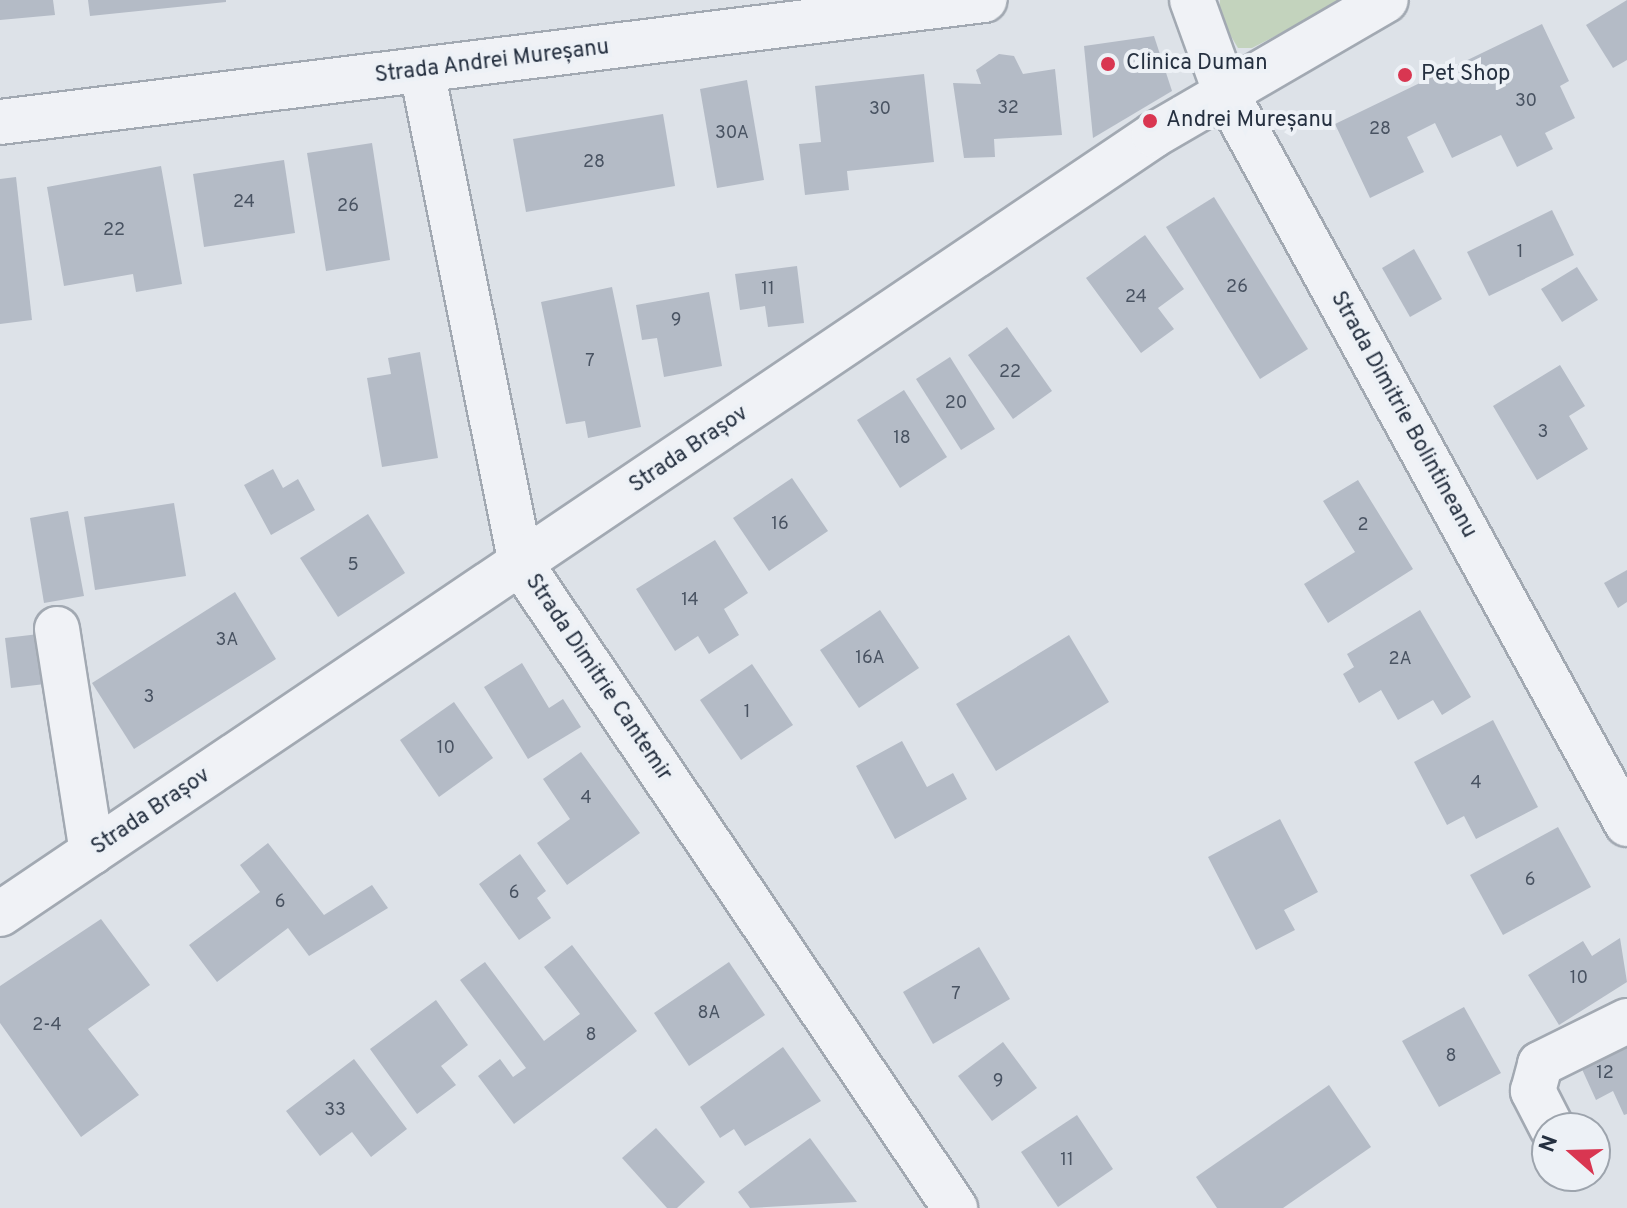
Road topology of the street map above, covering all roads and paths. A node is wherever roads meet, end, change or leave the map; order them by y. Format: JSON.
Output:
{"nodes":[{"id":1,"x":984,"y":0,"type":"edge"},
{"id":2,"x":1192,"y":0,"type":"edge"},
{"id":3,"x":1386,"y":0,"type":"edge"},
{"id":4,"x":422,"y":71,"type":"junction"},
{"id":5,"x":1225,"y":91,"type":"junction"},
{"id":6,"x":0,"y":122,"type":"edge"},
{"id":7,"x":521,"y":564,"type":"junction"},
{"id":8,"x":57,"y":629,"type":"dead end"},
{"id":9,"x":1627,"y":824,"type":"edge"},
{"id":10,"x":92,"y":852,"type":"junction"},
{"id":11,"x":0,"y":914,"type":"edge"},
{"id":12,"x":1627,"y":1021,"type":"edge"},
{"id":13,"x":1544,"y":1112,"type":"edge"},
{"id":14,"x":955,"y":1208,"type":"edge"}],
"edges":[{"from":1,"to":4,"type":"street","name":"Strada Andrei Mureșanu"},
{"from":2,"to":5,"type":"street","name":"Strada Dimitrie Bolintineanu"},
{"from":3,"to":5,"type":"street","name":"Strada Brașov"},
{"from":4,"to":6,"type":"street","name":"Strada Andrei Mureșanu"},
{"from":4,"to":7,"type":"street","name":"Strada Dimitrie Cantemir"},
{"from":5,"to":7,"type":"street","name":"Strada Brașov"},
{"from":5,"to":9,"type":"street","name":"Strada Dimitrie Bolintineanu"},
{"from":7,"to":10,"type":"street","name":"Strada Brașov"},
{"from":7,"to":14,"type":"street","name":"Strada Dimitrie Cantemir"},
{"from":8,"to":10,"type":"street"},
{"from":10,"to":11,"type":"street","name":"Strada Brașov"},
{"from":12,"to":13,"type":"street"}]}
